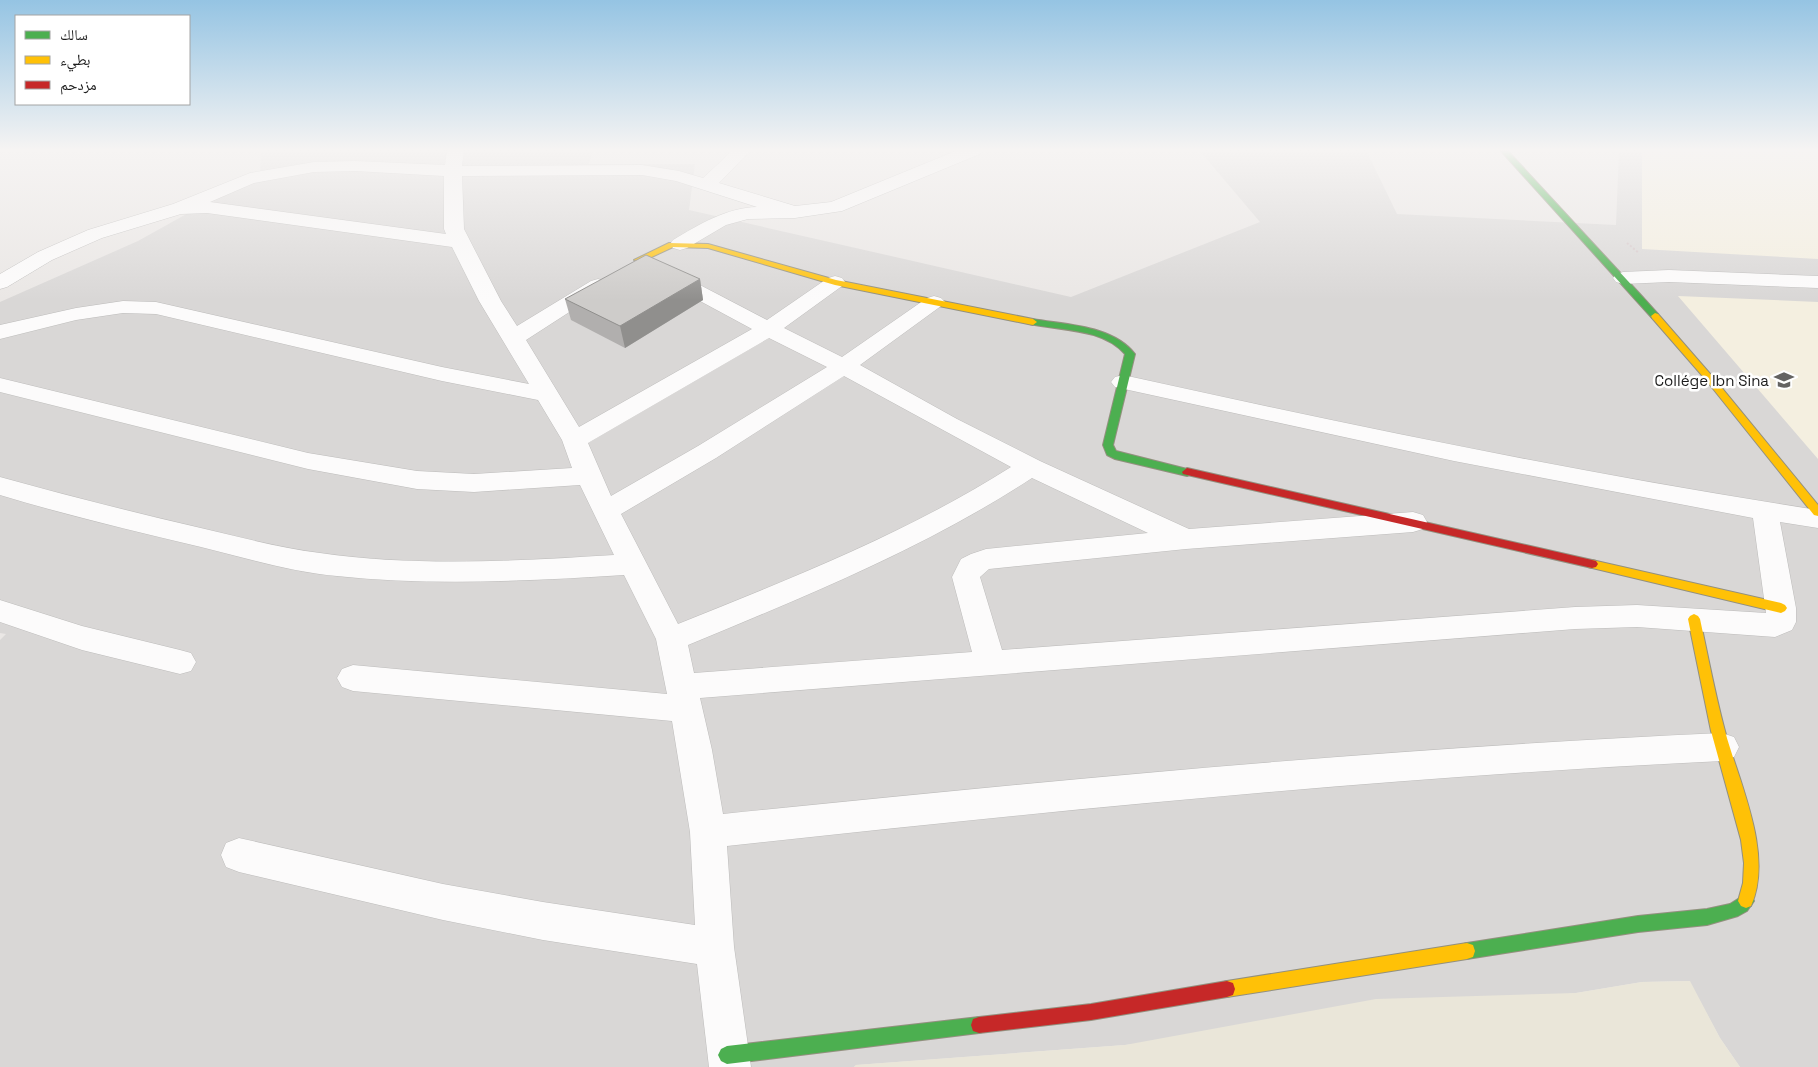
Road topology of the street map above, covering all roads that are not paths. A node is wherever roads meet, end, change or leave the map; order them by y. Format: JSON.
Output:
{"nodes":[{"id":1,"x":199,"y":200,"type":"edge"},
{"id":2,"x":454,"y":200,"type":"edge"},
{"id":3,"x":754,"y":200,"type":"edge"},
{"id":4,"x":853,"y":200,"type":"edge"},
{"id":5,"x":1548,"y":200,"type":"edge"},
{"id":6,"x":180,"y":208,"type":"junction"},
{"id":7,"x":791,"y":212,"type":"junction"},
{"id":8,"x":459,"y":242,"type":"junction"},
{"id":9,"x":680,"y":244,"type":"junction"},
{"id":10,"x":625,"y":269,"type":"junction"},
{"id":11,"x":1623,"y":278,"type":"junction"},
{"id":12,"x":835,"y":282,"type":"junction"},
{"id":13,"x":1818,"y":282,"type":"edge"},
{"id":14,"x":0,"y":283,"type":"edge"},
{"id":15,"x":934,"y":302,"type":"junction"},
{"id":16,"x":768,"y":329,"type":"junction"},
{"id":17,"x":0,"y":332,"type":"edge"},
{"id":18,"x":514,"y":338,"type":"junction"},
{"id":19,"x":844,"y":366,"type":"junction"},
{"id":20,"x":1123,"y":382,"type":"junction"},
{"id":21,"x":0,"y":385,"type":"edge"},
{"id":22,"x":546,"y":394,"type":"junction"},
{"id":23,"x":574,"y":440,"type":"junction"},
{"id":24,"x":1031,"y":467,"type":"junction"},
{"id":25,"x":588,"y":476,"type":"junction"},
{"id":26,"x":0,"y":486,"type":"edge"},
{"id":27,"x":605,"y":511,"type":"junction"},
{"id":28,"x":1764,"y":511,"type":"junction"},
{"id":29,"x":1818,"y":512,"type":"edge"},
{"id":30,"x":1818,"y":519,"type":"edge"},
{"id":31,"x":1413,"y":522,"type":"junction"},
{"id":32,"x":1186,"y":539,"type":"junction"},
{"id":33,"x":632,"y":564,"type":"junction"},
{"id":34,"x":1781,"y":608,"type":"junction"},
{"id":35,"x":0,"y":611,"type":"edge"},
{"id":36,"x":1694,"y":619,"type":"junction"},
{"id":37,"x":671,"y":639,"type":"junction"},
{"id":38,"x":180,"y":662,"type":"dead end"},
{"id":39,"x":990,"y":662,"type":"junction"},
{"id":40,"x":353,"y":678,"type":"dead end"},
{"id":41,"x":683,"y":698,"type":"junction"},
{"id":42,"x":1722,"y":746,"type":"junction"},
{"id":43,"x":708,"y":832,"type":"junction"},
{"id":44,"x":239,"y":855,"type":"dead end"},
{"id":45,"x":715,"y":947,"type":"junction"},
{"id":46,"x":729,"y":1061,"type":"edge"}],
"edges":[{"from":1,"to":6,"type":"street"},
{"from":2,"to":8,"type":"street"},
{"from":3,"to":7,"type":"street"},
{"from":4,"to":7,"type":"street"},
{"from":5,"to":11,"type":"street"},
{"from":6,"to":8,"type":"street"},
{"from":6,"to":14,"type":"street"},
{"from":7,"to":9,"type":"street"},
{"from":8,"to":18,"type":"street"},
{"from":9,"to":10,"type":"street"},
{"from":9,"to":12,"type":"street"},
{"from":10,"to":16,"type":"street"},
{"from":10,"to":18,"type":"street"},
{"from":11,"to":13,"type":"street"},
{"from":11,"to":29,"type":"street"},
{"from":12,"to":15,"type":"street"},
{"from":12,"to":16,"type":"street"},
{"from":15,"to":19,"type":"street"},
{"from":15,"to":20,"type":"street"},
{"from":16,"to":19,"type":"street"},
{"from":16,"to":23,"type":"street"},
{"from":17,"to":22,"type":"street"},
{"from":18,"to":22,"type":"street"},
{"from":19,"to":24,"type":"street"},
{"from":19,"to":27,"type":"street"},
{"from":20,"to":28,"type":"street"},
{"from":20,"to":31,"type":"street"},
{"from":21,"to":25,"type":"street"},
{"from":22,"to":23,"type":"street"},
{"from":23,"to":25,"type":"street"},
{"from":24,"to":32,"type":"street"},
{"from":24,"to":37,"type":"street"},
{"from":25,"to":27,"type":"street"},
{"from":26,"to":33,"type":"street"},
{"from":27,"to":33,"type":"street"},
{"from":28,"to":30,"type":"street"},
{"from":28,"to":34,"type":"street"},
{"from":31,"to":32,"type":"street"},
{"from":31,"to":34,"type":"street"},
{"from":32,"to":39,"type":"street"},
{"from":33,"to":37,"type":"street"},
{"from":34,"to":36,"type":"street"},
{"from":35,"to":38,"type":"street"},
{"from":36,"to":39,"type":"street"},
{"from":36,"to":42,"type":"street"},
{"from":37,"to":41,"type":"street"},
{"from":39,"to":41,"type":"street"},
{"from":40,"to":41,"type":"street"},
{"from":41,"to":43,"type":"street"},
{"from":42,"to":43,"type":"street"},
{"from":42,"to":46,"type":"street"},
{"from":43,"to":45,"type":"street"},
{"from":44,"to":45,"type":"street"},
{"from":45,"to":46,"type":"street"}]}
